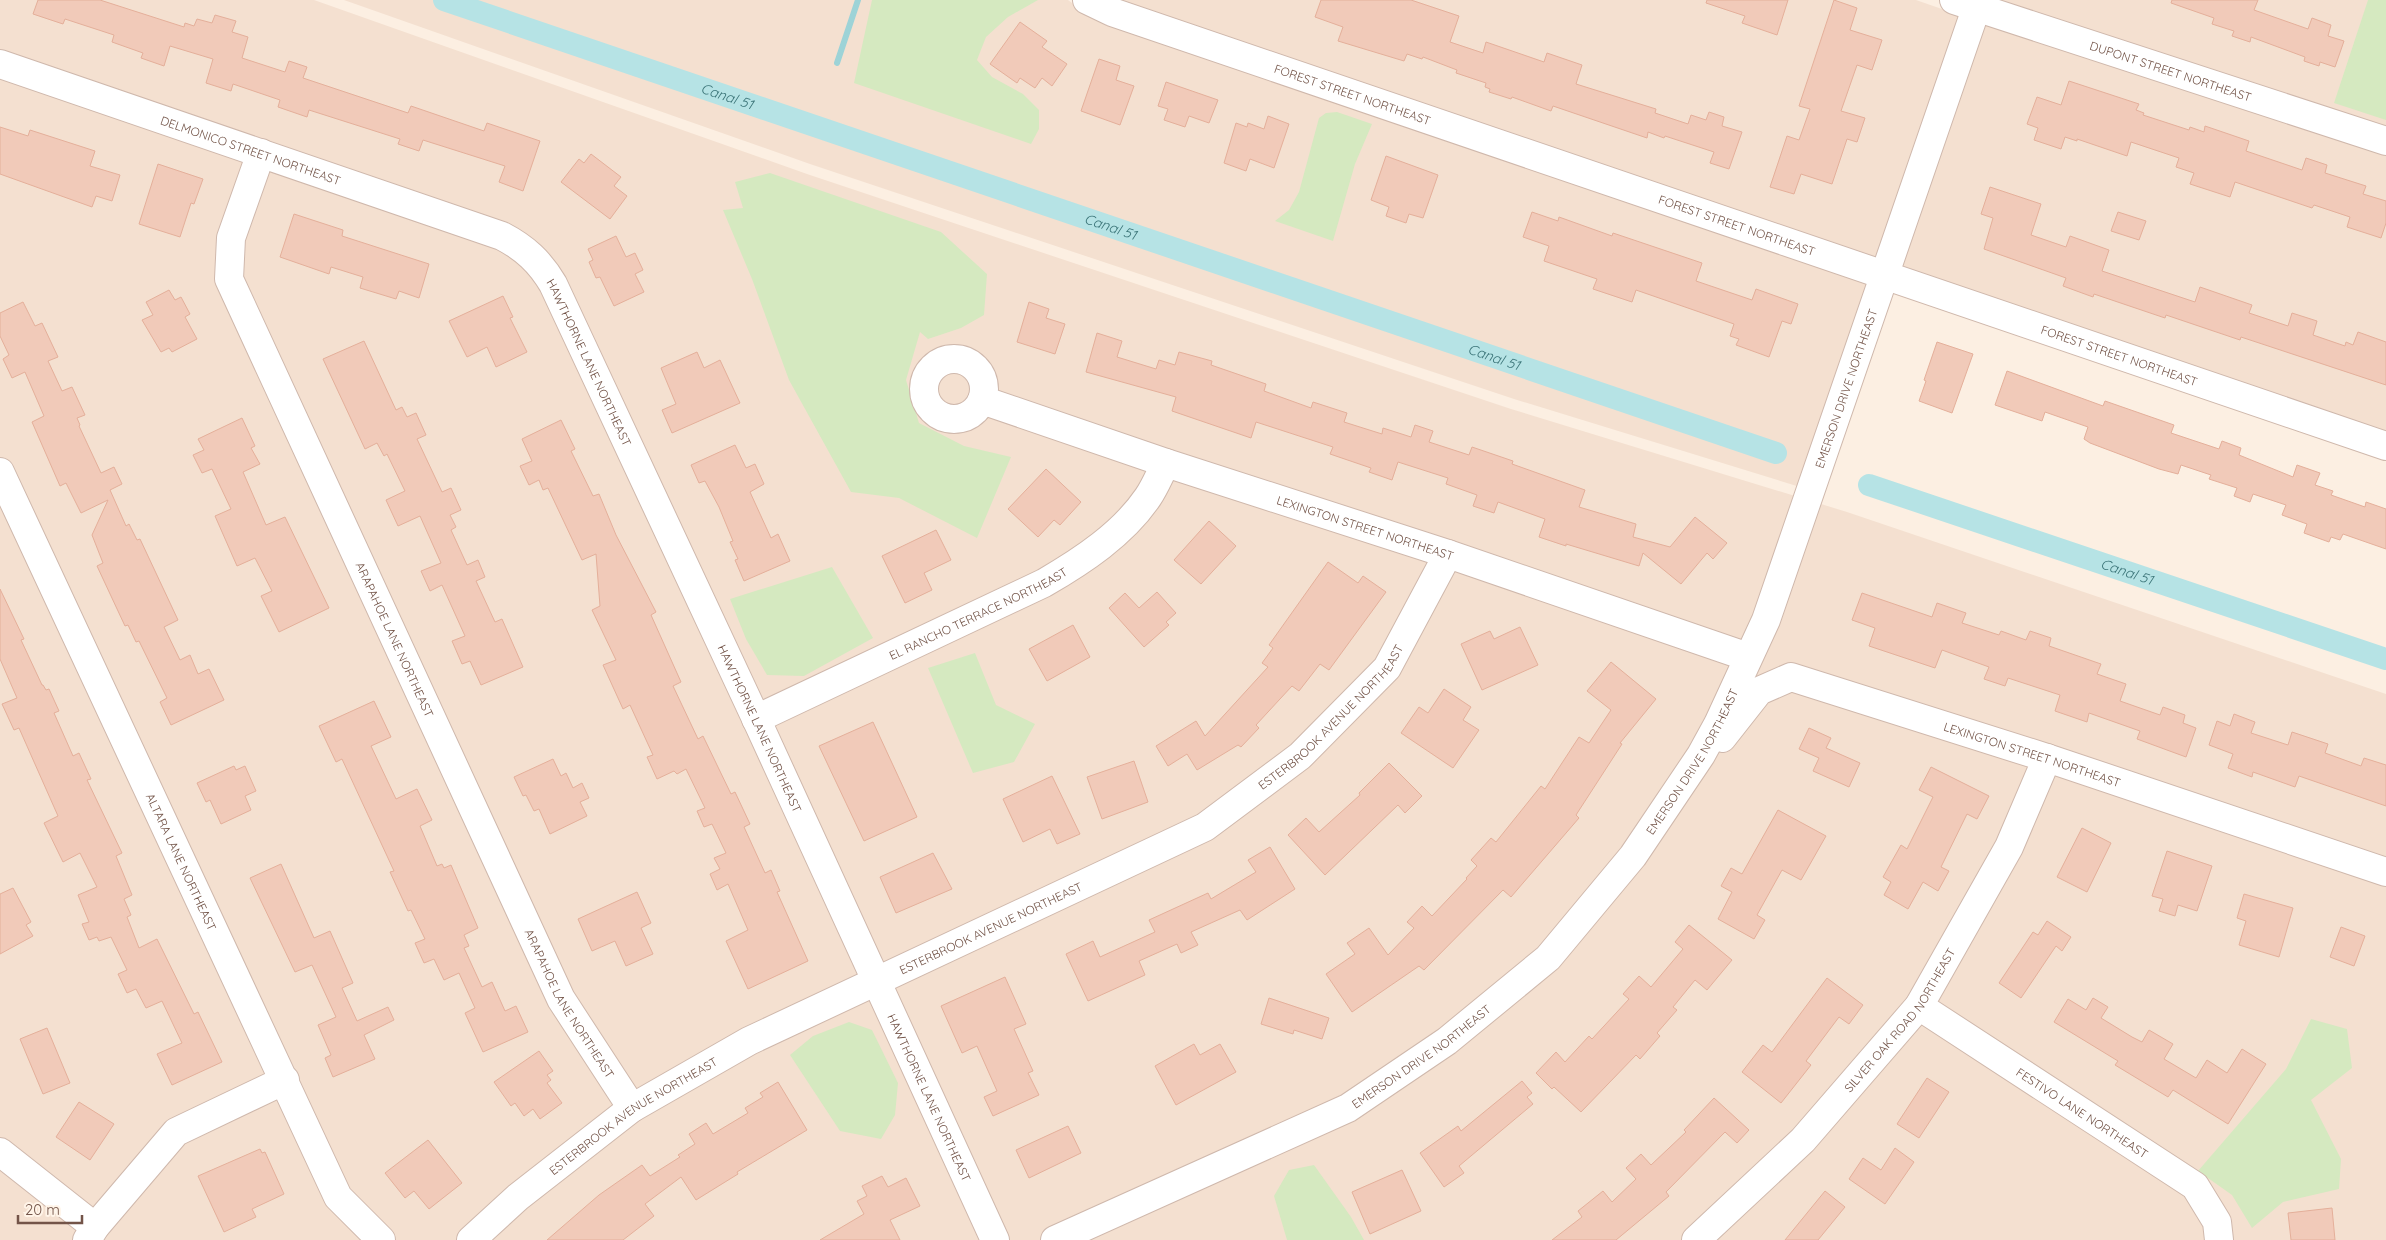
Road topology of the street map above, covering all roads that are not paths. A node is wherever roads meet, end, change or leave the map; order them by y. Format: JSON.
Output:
{"nodes":[{"id":1,"x":1087,"y":0,"type":"edge"},
{"id":2,"x":1969,"y":3,"type":"edge"},
{"id":3,"x":0,"y":64,"type":"edge"},
{"id":4,"x":2386,"y":141,"type":"edge"},
{"id":5,"x":261,"y":153,"type":"junction"},
{"id":6,"x":502,"y":236,"type":"joint"},
{"id":7,"x":1884,"y":275,"type":"junction"},
{"id":8,"x":982,"y":400,"type":"dead end"},
{"id":9,"x":2386,"y":446,"type":"edge"},
{"id":10,"x":1166,"y":463,"type":"junction"},
{"id":11,"x":0,"y":472,"type":"edge"},
{"id":12,"x":1448,"y":554,"type":"junction"},
{"id":13,"x":1748,"y":657,"type":"junction"},
{"id":14,"x":756,"y":719,"type":"junction"},
{"id":15,"x":1701,"y":755,"type":"junction"},
{"id":16,"x":2047,"y":758,"type":"junction"},
{"id":17,"x":2386,"y":872,"type":"edge"},
{"id":18,"x":876,"y":981,"type":"junction"},
{"id":19,"x":1920,"y":1006,"type":"junction"},
{"id":20,"x":285,"y":1080,"type":"junction"},
{"id":21,"x":632,"y":1108,"type":"junction"},
{"id":22,"x":0,"y":1152,"type":"edge"},
{"id":23,"x":91,"y":1233,"type":"edge"},
{"id":24,"x":380,"y":1240,"type":"edge"},
{"id":25,"x":471,"y":1240,"type":"edge"},
{"id":26,"x":995,"y":1240,"type":"edge"},
{"id":27,"x":1055,"y":1240,"type":"edge"},
{"id":28,"x":1696,"y":1240,"type":"edge"},
{"id":29,"x":2219,"y":1240,"type":"edge"}],
"edges":[{"from":1,"to":7,"type":"street","name":"FOREST STREET NORTHEAST"},
{"from":2,"to":4,"type":"street","name":"DUPONT STREET NORTHEAST"},
{"from":2,"to":7,"type":"street","name":"EMERSON DRIVE NORTHEAST"},
{"from":3,"to":5,"type":"street","name":"DELMONICO STREET NORTHEAST"},
{"from":5,"to":6,"type":"street","name":"DELMONICO STREET NORTHEAST"},
{"from":5,"to":21,"type":"street","name":"ARAPAHOE LANE NORTHEAST"},
{"from":6,"to":14,"type":"street","name":"HAWTHORNE LANE NORTHEAST"},
{"from":7,"to":9,"type":"street","name":"FOREST STREET NORTHEAST"},
{"from":7,"to":13,"type":"street","name":"EMERSON DRIVE NORTHEAST"},
{"from":8,"to":10,"type":"street","name":"LEXINGTON STREET NORTHEAST"},
{"from":10,"to":12,"type":"street","name":"LEXINGTON STREET NORTHEAST"},
{"from":10,"to":14,"type":"street","name":"EL RANCHO TERRACE NORTHEAST"},
{"from":11,"to":20,"type":"street","name":"ALTARA LANE NORTHEAST"},
{"from":12,"to":13,"type":"street","name":"LEXINGTON STREET NORTHEAST"},
{"from":12,"to":18,"type":"street","name":"ESTERBROOK AVENUE NORTHEAST"},
{"from":13,"to":15,"type":"street","name":"EMERSON DRIVE NORTHEAST"},
{"from":14,"to":18,"type":"street","name":"HAWTHORNE LANE NORTHEAST"},
{"from":15,"to":16,"type":"street","name":"LEXINGTON STREET NORTHEAST"},
{"from":15,"to":27,"type":"street","name":"EMERSON DRIVE NORTHEAST"},
{"from":16,"to":17,"type":"street","name":"LEXINGTON STREET NORTHEAST"},
{"from":16,"to":19,"type":"street","name":"SILVER OAK ROAD NORTHEAST"},
{"from":18,"to":21,"type":"street","name":"ESTERBROOK AVENUE NORTHEAST"},
{"from":18,"to":26,"type":"street","name":"HAWTHORNE LANE NORTHEAST"},
{"from":19,"to":28,"type":"street","name":"SILVER OAK ROAD NORTHEAST"},
{"from":19,"to":29,"type":"street","name":"FESTIVO LANE NORTHEAST"},
{"from":20,"to":23,"type":"street"},
{"from":20,"to":24,"type":"street","name":"ALTARA LANE NORTHEAST"},
{"from":21,"to":25,"type":"street","name":"ESTERBROOK AVENUE NORTHEAST"},
{"from":22,"to":23,"type":"street"}]}
